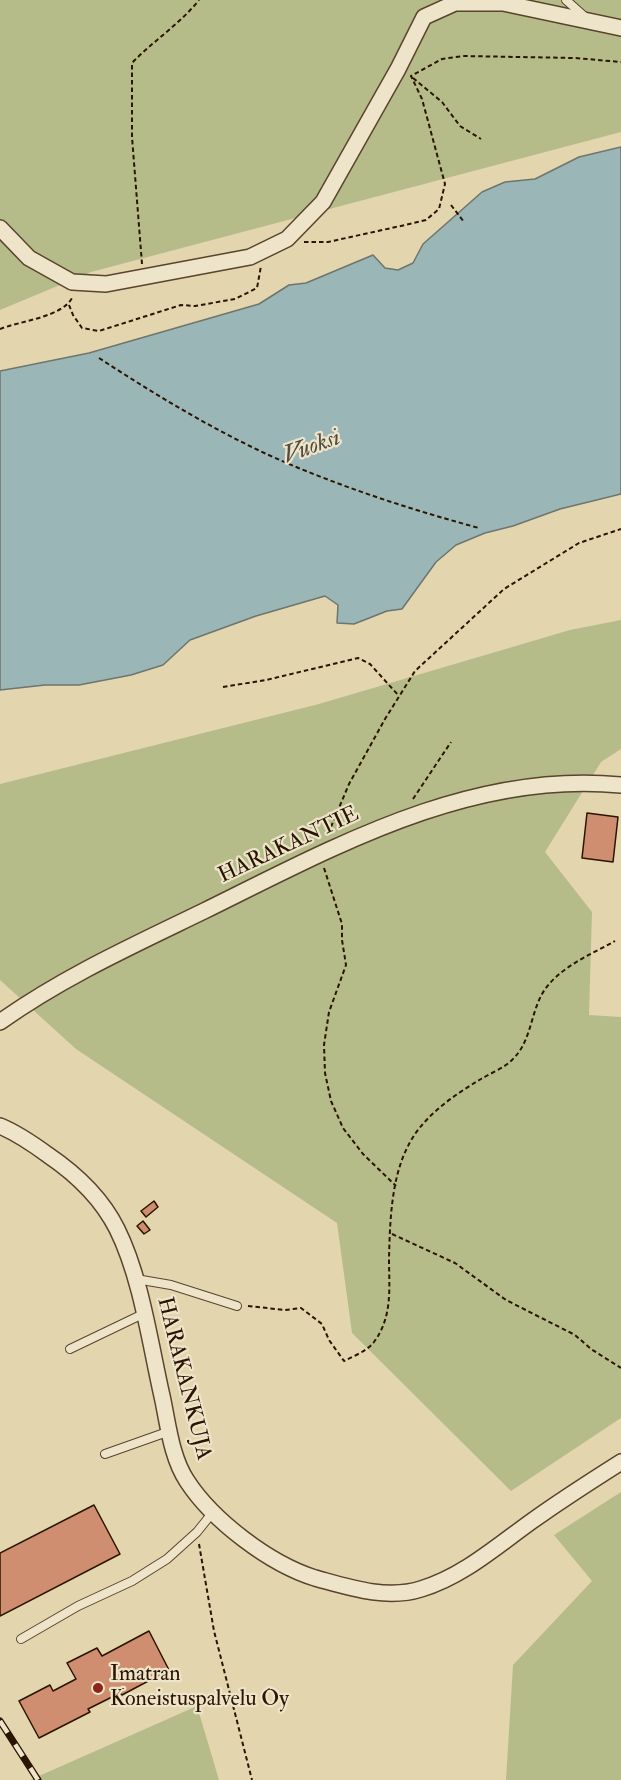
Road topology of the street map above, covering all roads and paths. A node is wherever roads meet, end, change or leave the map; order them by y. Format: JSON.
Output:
{"nodes":[{"id":1,"x":199,"y":0,"type":"edge"},
{"id":2,"x":425,"y":0,"type":"edge"},
{"id":3,"x":566,"y":0,"type":"edge"},
{"id":4,"x":424,"y":17,"type":"junction"},
{"id":5,"x":589,"y":21,"type":"junction"},
{"id":6,"x":621,"y":28,"type":"edge"},
{"id":7,"x":621,"y":62,"type":"edge"},
{"id":8,"x":405,"y":73,"type":"junction"},
{"id":9,"x":481,"y":139,"type":"dead end"},
{"id":10,"x":452,"y":205,"type":"dead end"},
{"id":11,"x":464,"y":222,"type":"dead end"},
{"id":12,"x":0,"y":228,"type":"edge"},
{"id":13,"x":287,"y":239,"type":"junction"},
{"id":14,"x":261,"y":251,"type":"junction"},
{"id":15,"x":142,"y":279,"type":"junction"},
{"id":16,"x":81,"y":282,"type":"junction"},
{"id":17,"x":69,"y":305,"type":"junction"},
{"id":18,"x":0,"y":329,"type":"edge"},
{"id":19,"x":99,"y":358,"type":"dead end"},
{"id":20,"x":479,"y":528,"type":"dead end"},
{"id":21,"x":621,"y":529,"type":"edge"},
{"id":22,"x":223,"y":687,"type":"dead end"},
{"id":23,"x":399,"y":696,"type":"junction"},
{"id":24,"x":451,"y":742,"type":"dead end"},
{"id":25,"x":621,"y":785,"type":"edge"},
{"id":26,"x":401,"y":820,"type":"junction"},
{"id":27,"x":320,"y":854,"type":"junction"},
{"id":28,"x":615,"y":941,"type":"dead end"},
{"id":29,"x":0,"y":1022,"type":"edge"},
{"id":30,"x":0,"y":1126,"type":"edge"},
{"id":31,"x":396,"y":1185,"type":"junction"},
{"id":32,"x":391,"y":1234,"type":"junction"},
{"id":33,"x":136,"y":1280,"type":"junction"},
{"id":34,"x":237,"y":1306,"type":"joint"},
{"id":35,"x":144,"y":1314,"type":"junction"},
{"id":36,"x":70,"y":1349,"type":"dead end"},
{"id":37,"x":621,"y":1368,"type":"edge"},
{"id":38,"x":170,"y":1431,"type":"junction"},
{"id":39,"x":105,"y":1454,"type":"dead end"},
{"id":40,"x":621,"y":1462,"type":"edge"},
{"id":41,"x":213,"y":1512,"type":"junction"},
{"id":42,"x":197,"y":1532,"type":"junction"},
{"id":43,"x":21,"y":1639,"type":"dead end"},
{"id":44,"x":252,"y":1780,"type":"edge"}],
"edges":[{"from":1,"to":15,"type":"path"},
{"from":2,"to":4,"type":"street"},
{"from":3,"to":5,"type":"lane"},
{"from":4,"to":5,"type":"street"},
{"from":4,"to":8,"type":"street"},
{"from":5,"to":6,"type":"street"},
{"from":7,"to":8,"type":"path"},
{"from":8,"to":9,"type":"path"},
{"from":8,"to":13,"type":"street"},
{"from":8,"to":13,"type":"path"},
{"from":10,"to":11,"type":"path"},
{"from":12,"to":16,"type":"street"},
{"from":13,"to":14,"type":"street"},
{"from":14,"to":15,"type":"street"},
{"from":14,"to":17,"type":"path"},
{"from":15,"to":16,"type":"street"},
{"from":16,"to":17,"type":"path"},
{"from":17,"to":18,"type":"path"},
{"from":19,"to":20,"type":"path"},
{"from":21,"to":23,"type":"path"},
{"from":22,"to":23,"type":"path"},
{"from":23,"to":27,"type":"path"},
{"from":24,"to":26,"type":"path"},
{"from":25,"to":26,"type":"street","name":"HARAKANTIE"},
{"from":26,"to":27,"type":"street","name":"HARAKANTIE"},
{"from":27,"to":29,"type":"street","name":"HARAKANTIE"},
{"from":27,"to":31,"type":"path"},
{"from":28,"to":31,"type":"path"},
{"from":30,"to":33,"type":"street","name":"HARAKANKUJA"},
{"from":31,"to":32,"type":"path"},
{"from":32,"to":34,"type":"path"},
{"from":32,"to":37,"type":"path"},
{"from":33,"to":34,"type":"lane"},
{"from":33,"to":35,"type":"street","name":"HARAKANKUJA"},
{"from":35,"to":36,"type":"lane"},
{"from":35,"to":38,"type":"street","name":"HARAKANKUJA"},
{"from":38,"to":39,"type":"lane"},
{"from":38,"to":41,"type":"street","name":"HARAKANKUJA"},
{"from":40,"to":41,"type":"street","name":"HARAKANKUJA"},
{"from":41,"to":42,"type":"lane"},
{"from":42,"to":43,"type":"lane"},
{"from":42,"to":44,"type":"path"}]}
